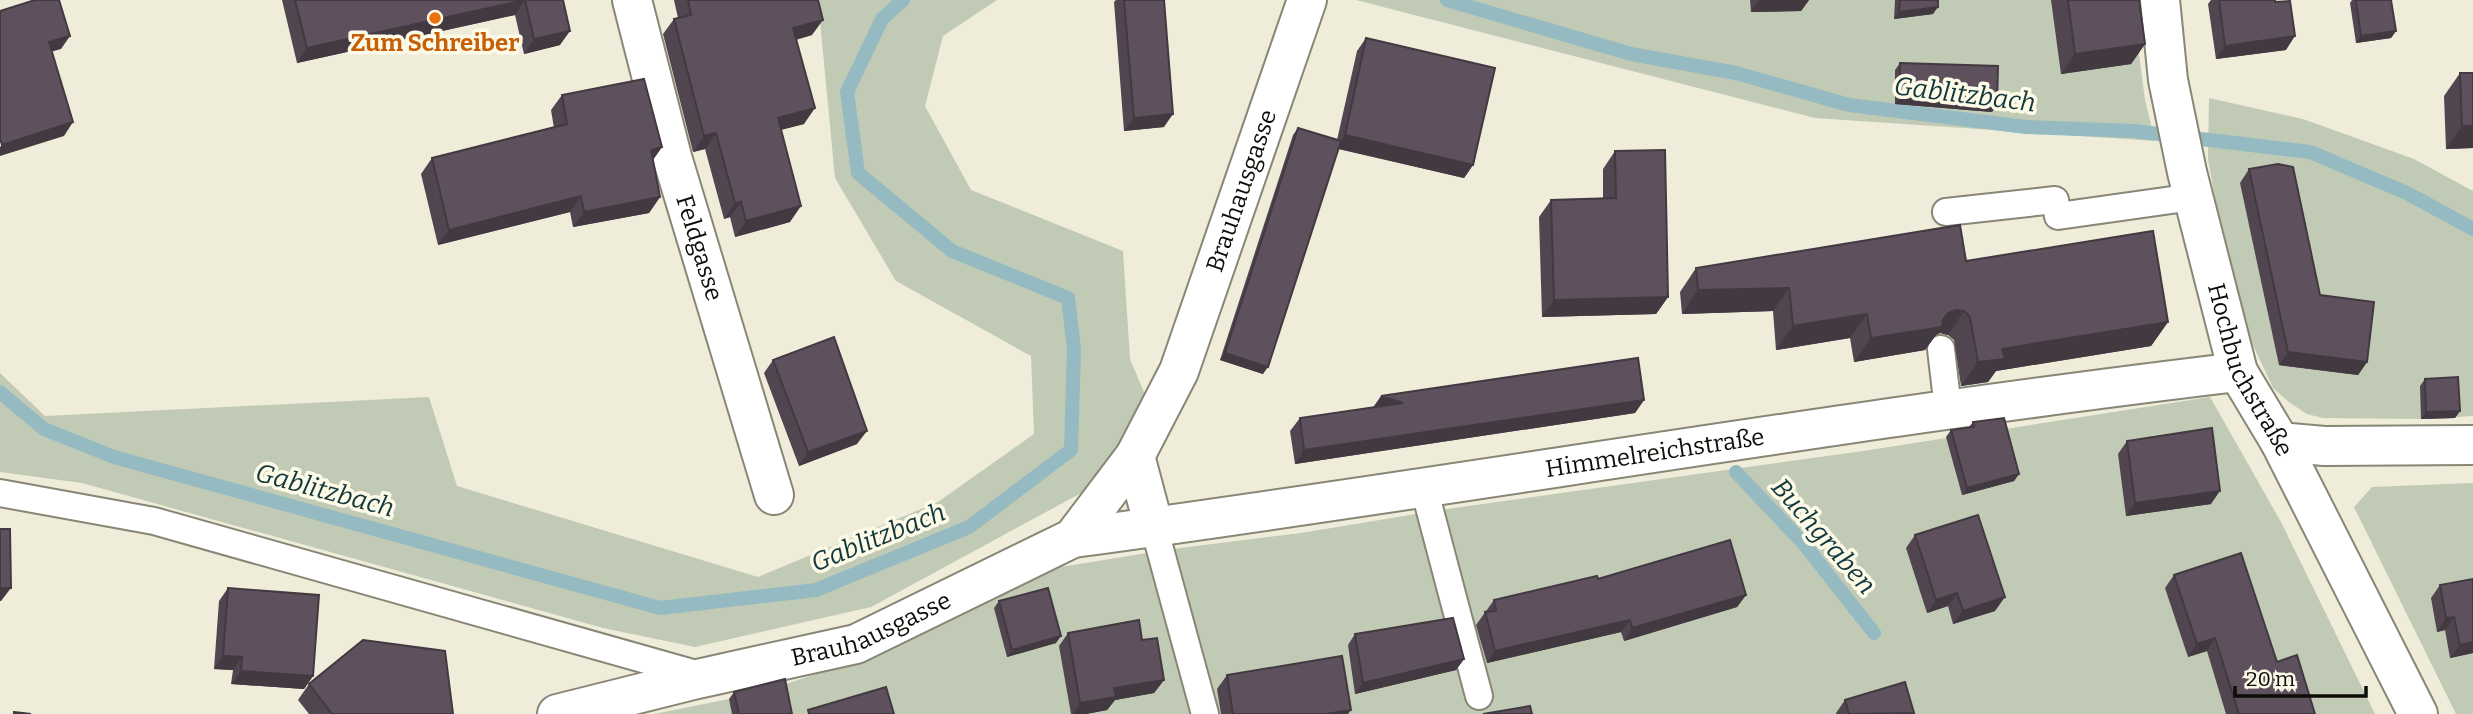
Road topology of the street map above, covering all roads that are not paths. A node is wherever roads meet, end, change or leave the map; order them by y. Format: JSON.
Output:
{"nodes":[{"id":1,"x":632,"y":0,"type":"edge"},
{"id":2,"x":2160,"y":0,"type":"edge"},
{"id":3,"x":1306,"y":2,"type":"edge"},
{"id":4,"x":2190,"y":185,"type":"junction"},
{"id":5,"x":1946,"y":212,"type":"dead end"},
{"id":6,"x":1941,"y":349,"type":"edge"},
{"id":7,"x":2238,"y":372,"type":"junction"},
{"id":8,"x":1948,"y":409,"type":"junction"},
{"id":9,"x":2280,"y":442,"type":"junction"},
{"id":10,"x":2473,"y":445,"type":"edge"},
{"id":11,"x":1135,"y":456,"type":"junction"},
{"id":12,"x":1424,"y":488,"type":"junction"},
{"id":13,"x":0,"y":493,"type":"edge"},
{"id":14,"x":774,"y":495,"type":"dead end"},
{"id":15,"x":1154,"y":527,"type":"junction"},
{"id":16,"x":1073,"y":538,"type":"junction"},
{"id":17,"x":708,"y":677,"type":"junction"},
{"id":18,"x":1479,"y":696,"type":"dead end"},
{"id":19,"x":560,"y":713,"type":"edge"},
{"id":20,"x":1205,"y":714,"type":"edge"},
{"id":21,"x":2418,"y":714,"type":"edge"}],
"edges":[{"from":1,"to":14,"type":"street","name":"Feldgasse"},
{"from":2,"to":4,"type":"street","name":"Hochbuchstraße"},
{"from":3,"to":11,"type":"street","name":"Brauhausgasse"},
{"from":4,"to":5,"type":"lane"},
{"from":4,"to":7,"type":"street","name":"Hochbuchstraße"},
{"from":6,"to":8,"type":"lane"},
{"from":7,"to":8,"type":"street","name":"Himmelreichstraße"},
{"from":7,"to":9,"type":"street","name":"Hochbuchstraße"},
{"from":8,"to":12,"type":"street","name":"Himmelreichstraße"},
{"from":9,"to":10,"type":"street"},
{"from":9,"to":21,"type":"street","name":"Hochbuchstraße"},
{"from":11,"to":15,"type":"street"},
{"from":11,"to":16,"type":"street","name":"Brauhausgasse"},
{"from":12,"to":15,"type":"street","name":"Himmelreichstraße"},
{"from":12,"to":18,"type":"lane"},
{"from":13,"to":17,"type":"lane"},
{"from":15,"to":16,"type":"street","name":"Himmelreichstraße"},
{"from":15,"to":20,"type":"lane"},
{"from":16,"to":17,"type":"street","name":"Brauhausgasse"},
{"from":17,"to":19,"type":"street","name":"Brauhausgasse"}]}
